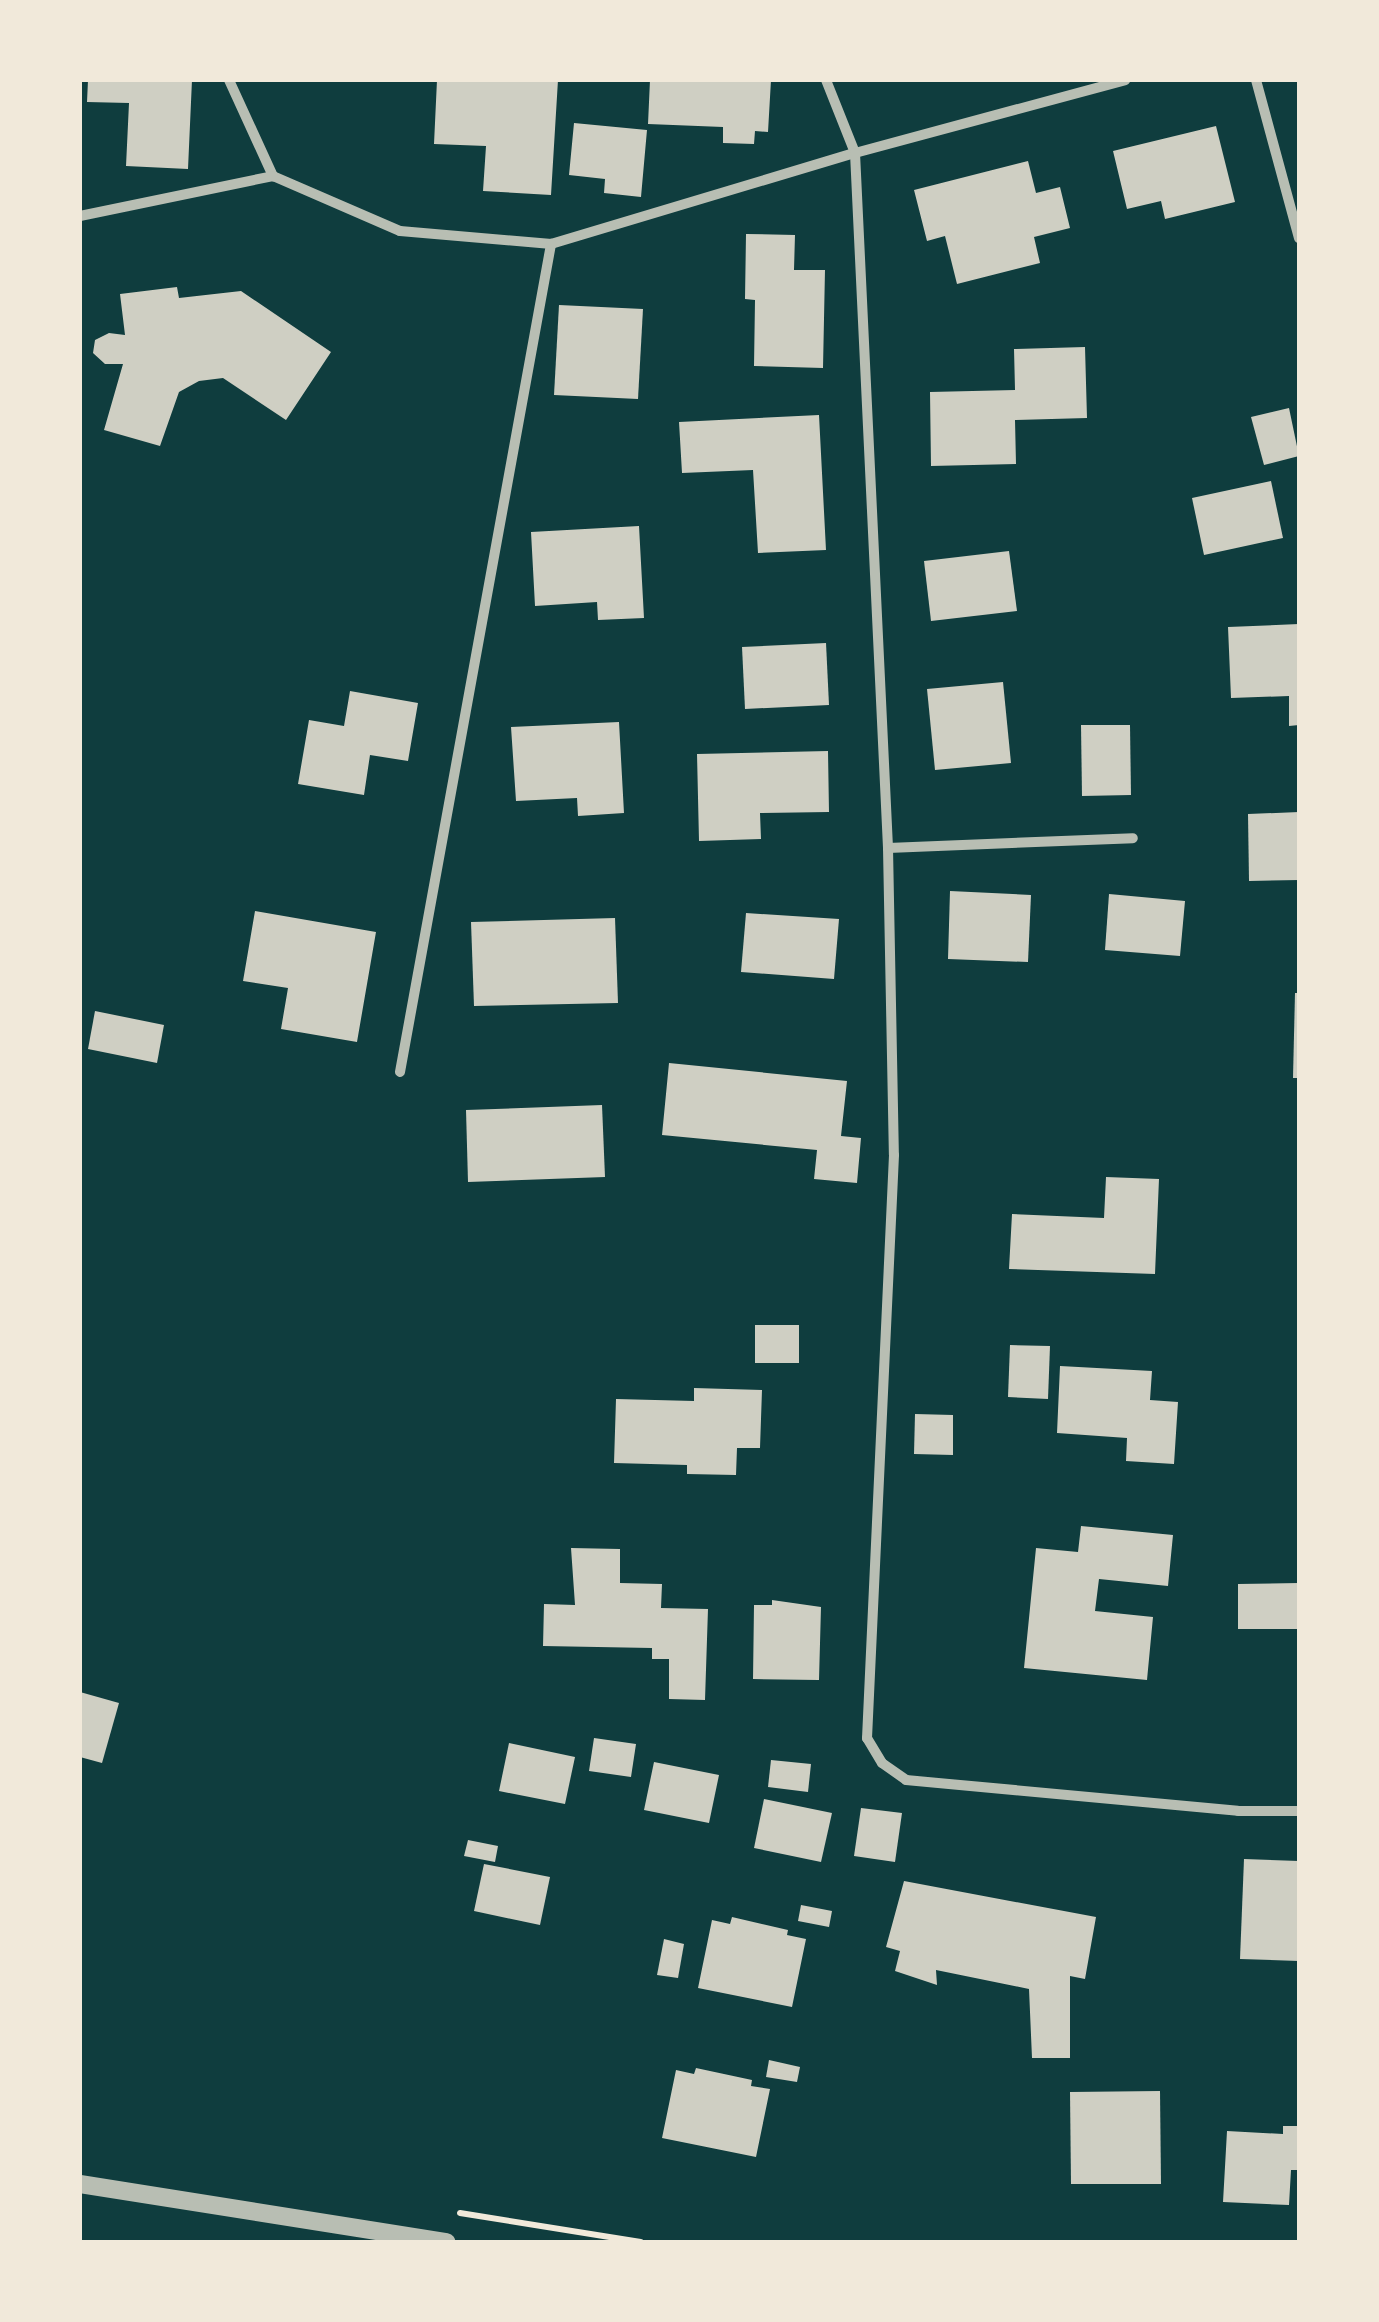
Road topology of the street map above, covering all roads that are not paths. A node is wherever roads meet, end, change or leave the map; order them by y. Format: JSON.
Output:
{"nodes":[{"id":1,"x":229,"y":80,"type":"edge"},
{"id":2,"x":826,"y":80,"type":"edge"},
{"id":3,"x":1125,"y":80,"type":"edge"},
{"id":4,"x":1256,"y":80,"type":"edge"},
{"id":5,"x":855,"y":153,"type":"junction"},
{"id":6,"x":274,"y":176,"type":"junction"},
{"id":7,"x":80,"y":216,"type":"edge"},
{"id":8,"x":1299,"y":238,"type":"edge"},
{"id":9,"x":551,"y":244,"type":"junction"},
{"id":10,"x":1133,"y":838,"type":"dead end"},
{"id":11,"x":888,"y":848,"type":"junction"},
{"id":12,"x":400,"y":1072,"type":"dead end"},
{"id":13,"x":1299,"y":1811,"type":"edge"},
{"id":14,"x":80,"y":2184,"type":"edge"},
{"id":15,"x":446,"y":2242,"type":"edge"}],
"edges":[{"from":1,"to":6,"type":"street"},
{"from":2,"to":5,"type":"street"},
{"from":3,"to":5,"type":"street"},
{"from":4,"to":8,"type":"street"},
{"from":5,"to":9,"type":"street"},
{"from":5,"to":11,"type":"street"},
{"from":6,"to":7,"type":"street"},
{"from":6,"to":9,"type":"street"},
{"from":9,"to":12,"type":"street"},
{"from":10,"to":11,"type":"street"},
{"from":11,"to":13,"type":"street"},
{"from":14,"to":15,"type":"street"}]}
